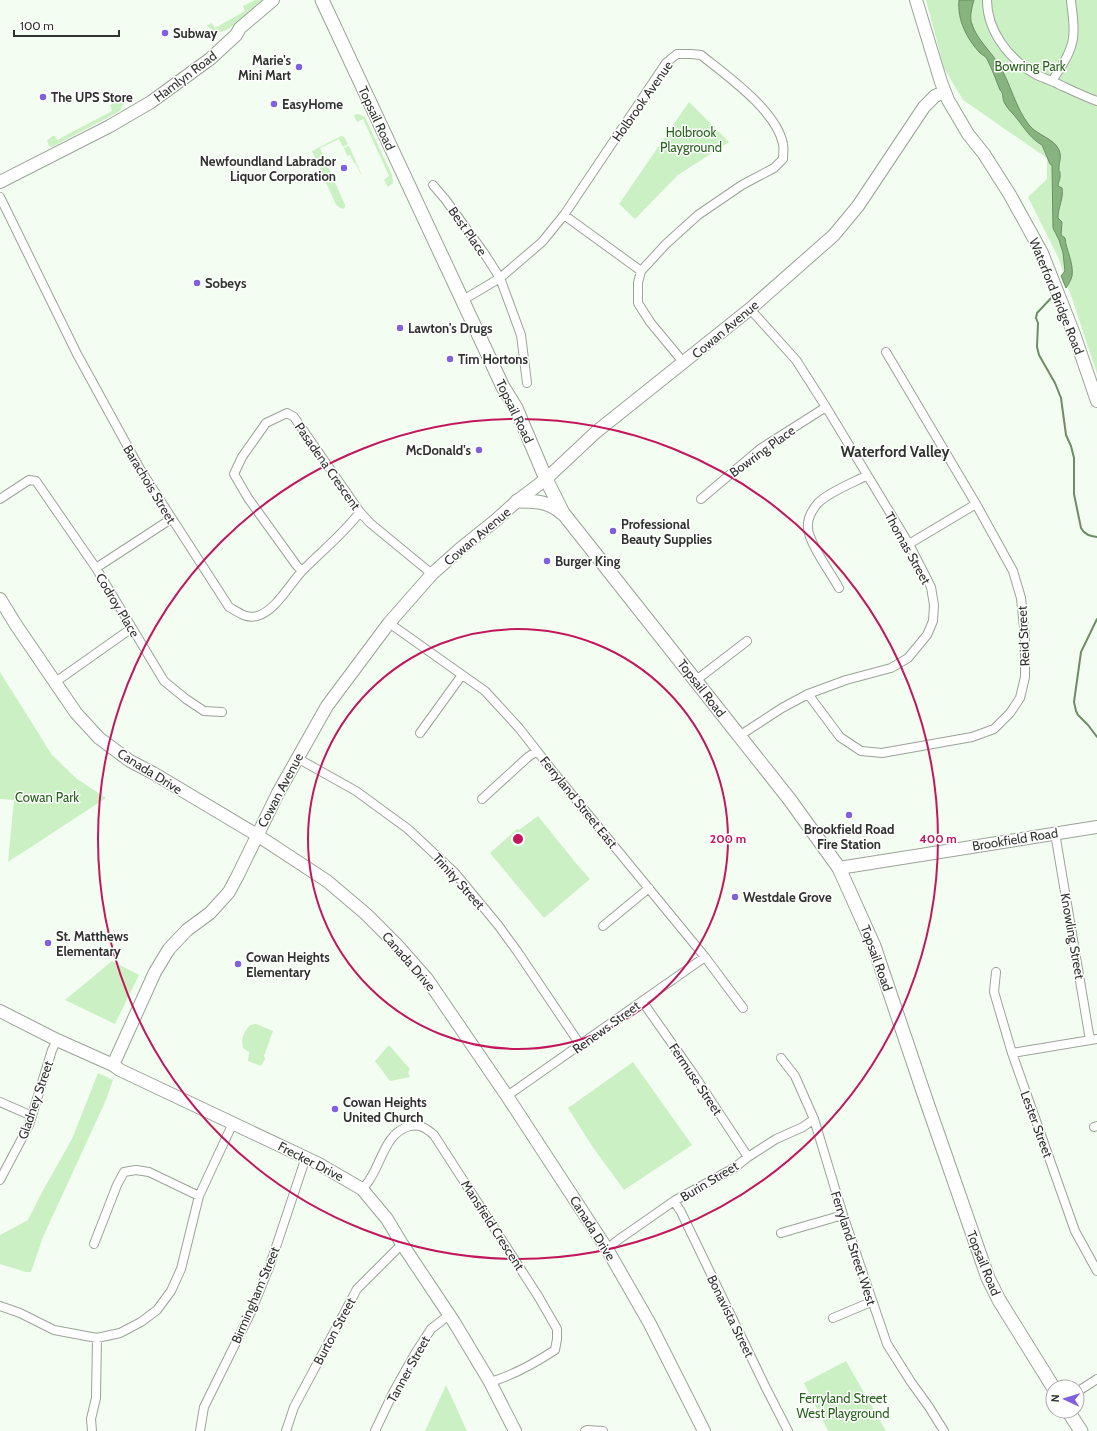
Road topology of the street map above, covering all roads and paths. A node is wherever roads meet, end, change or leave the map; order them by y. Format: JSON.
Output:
{"nodes":[{"id":1,"x":273,"y":0,"type":"edge"},
{"id":2,"x":322,"y":0,"type":"edge"},
{"id":3,"x":916,"y":0,"type":"edge"},
{"id":4,"x":987,"y":0,"type":"edge"},
{"id":5,"x":1071,"y":0,"type":"edge"},
{"id":6,"x":1055,"y":82,"type":"junction"},
{"id":7,"x":944,"y":92,"type":"junction"},
{"id":8,"x":1097,"y":101,"type":"edge"},
{"id":9,"x":0,"y":182,"type":"edge"},
{"id":10,"x":433,"y":186,"type":"dead end"},
{"id":11,"x":0,"y":198,"type":"edge"},
{"id":12,"x":564,"y":215,"type":"junction"},
{"id":13,"x":641,"y":271,"type":"junction"},
{"id":14,"x":500,"y":278,"type":"junction"},
{"id":15,"x":463,"y":300,"type":"junction"},
{"id":16,"x":750,"y":309,"type":"junction"},
{"id":17,"x":886,"y":352,"type":"dead end"},
{"id":18,"x":684,"y":363,"type":"junction"},
{"id":19,"x":527,"y":383,"type":"dead end"},
{"id":20,"x":1097,"y":401,"type":"edge"},
{"id":21,"x":826,"y":407,"type":"junction"},
{"id":22,"x":866,"y":476,"type":"junction"},
{"id":23,"x":546,"y":479,"type":"junction"},
{"id":24,"x":701,"y":498,"type":"dead end"},
{"id":25,"x":0,"y":499,"type":"edge"},
{"id":26,"x":517,"y":501,"type":"junction"},
{"id":27,"x":976,"y":504,"type":"junction"},
{"id":28,"x":360,"y":512,"type":"junction"},
{"id":29,"x":563,"y":513,"type":"junction"},
{"id":30,"x":172,"y":519,"type":"junction"},
{"id":31,"x":909,"y":544,"type":"junction"},
{"id":32,"x":96,"y":568,"type":"junction"},
{"id":33,"x":302,"y":571,"type":"junction"},
{"id":34,"x":432,"y":574,"type":"junction"},
{"id":35,"x":840,"y":588,"type":"dead end"},
{"id":36,"x":0,"y":599,"type":"edge"},
{"id":37,"x":389,"y":623,"type":"junction"},
{"id":38,"x":132,"y":628,"type":"junction"},
{"id":39,"x":748,"y":641,"type":"dead end"},
{"id":40,"x":462,"y":675,"type":"junction"},
{"id":41,"x":695,"y":681,"type":"junction"},
{"id":42,"x":54,"y":683,"type":"junction"},
{"id":43,"x":808,"y":694,"type":"junction"},
{"id":44,"x":222,"y":712,"type":"dead end"},
{"id":45,"x":420,"y":733,"type":"dead end"},
{"id":46,"x":739,"y":736,"type":"junction"},
{"id":47,"x":536,"y":751,"type":"junction"},
{"id":48,"x":297,"y":758,"type":"junction"},
{"id":49,"x":482,"y":799,"type":"dead end"},
{"id":50,"x":1097,"y":827,"type":"edge"},
{"id":51,"x":1055,"y":832,"type":"junction"},
{"id":52,"x":257,"y":835,"type":"junction"},
{"id":53,"x":839,"y":868,"type":"junction"},
{"id":54,"x":649,"y":888,"type":"junction"},
{"id":55,"x":603,"y":926,"type":"dead end"},
{"id":56,"x":705,"y":957,"type":"junction"},
{"id":57,"x":996,"y":972,"type":"dead end"},
{"id":58,"x":642,"y":1001,"type":"junction"},
{"id":59,"x":744,"y":1008,"type":"dead end"},
{"id":60,"x":0,"y":1011,"type":"edge"},
{"id":61,"x":57,"y":1040,"type":"junction"},
{"id":62,"x":1094,"y":1040,"type":"edge"},
{"id":63,"x":581,"y":1046,"type":"junction"},
{"id":64,"x":1012,"y":1053,"type":"junction"},
{"id":65,"x":781,"y":1058,"type":"dead end"},
{"id":66,"x":112,"y":1064,"type":"junction"},
{"id":67,"x":507,"y":1096,"type":"junction"},
{"id":68,"x":0,"y":1102,"type":"edge"},
{"id":69,"x":32,"y":1116,"type":"junction"},
{"id":70,"x":814,"y":1119,"type":"junction"},
{"id":71,"x":233,"y":1123,"type":"junction"},
{"id":72,"x":748,"y":1157,"type":"junction"},
{"id":73,"x":306,"y":1158,"type":"junction"},
{"id":74,"x":0,"y":1180,"type":"edge"},
{"id":75,"x":362,"y":1189,"type":"junction"},
{"id":76,"x":199,"y":1196,"type":"junction"},
{"id":77,"x":674,"y":1201,"type":"junction"},
{"id":78,"x":843,"y":1216,"type":"junction"},
{"id":79,"x":781,"y":1233,"type":"dead end"},
{"id":80,"x":94,"y":1244,"type":"dead end"},
{"id":81,"x":402,"y":1244,"type":"junction"},
{"id":82,"x":607,"y":1249,"type":"junction"},
{"id":83,"x":1097,"y":1271,"type":"edge"},
{"id":84,"x":872,"y":1302,"type":"junction"},
{"id":85,"x":0,"y":1306,"type":"edge"},
{"id":86,"x":449,"y":1315,"type":"junction"},
{"id":87,"x":833,"y":1318,"type":"dead end"},
{"id":88,"x":97,"y":1338,"type":"junction"},
{"id":89,"x":1048,"y":1379,"type":"edge"},
{"id":90,"x":1097,"y":1380,"type":"edge"},
{"id":91,"x":490,"y":1382,"type":"junction"},
{"id":92,"x":1085,"y":1387,"type":"edge"},
{"id":93,"x":1073,"y":1419,"type":"edge"},
{"id":94,"x":92,"y":1431,"type":"edge"},
{"id":95,"x":200,"y":1431,"type":"edge"},
{"id":96,"x":286,"y":1431,"type":"edge"},
{"id":97,"x":375,"y":1431,"type":"edge"},
{"id":98,"x":515,"y":1431,"type":"edge"},
{"id":99,"x":585,"y":1431,"type":"edge"},
{"id":100,"x":603,"y":1431,"type":"edge"},
{"id":101,"x":704,"y":1431,"type":"edge"},
{"id":102,"x":788,"y":1431,"type":"edge"},
{"id":103,"x":944,"y":1431,"type":"edge"},
{"id":104,"x":1081,"y":1431,"type":"edge"}],
"edges":[{"from":1,"to":9,"type":"street","name":"Hamlyn Road"},
{"from":2,"to":15,"type":"main road","name":"Topsail Road"},
{"from":3,"to":7,"type":"street","name":"Waterford Bridge Road"},
{"from":4,"to":6,"type":"street"},
{"from":5,"to":6,"type":"street"},
{"from":6,"to":8,"type":"street"},
{"from":7,"to":16,"type":"street","name":"Cowan Avenue"},
{"from":7,"to":20,"type":"street","name":"Waterford Bridge Road"},
{"from":10,"to":14,"type":"street","name":"Best Place"},
{"from":11,"to":30,"type":"street","name":"Barachois Street"},
{"from":12,"to":13,"type":"street"},
{"from":12,"to":13,"type":"street","name":"Holbrook Avenue"},
{"from":12,"to":14,"type":"street","name":"Holbrook Avenue"},
{"from":13,"to":18,"type":"street"},
{"from":14,"to":15,"type":"street","name":"Holbrook Avenue"},
{"from":14,"to":19,"type":"street","name":"Best Place"},
{"from":15,"to":23,"type":"main road","name":"Topsail Road"},
{"from":16,"to":18,"type":"street","name":"Cowan Avenue"},
{"from":16,"to":21,"type":"street","name":"Thomas Street"},
{"from":17,"to":27,"type":"street","name":"Reid Street"},
{"from":18,"to":23,"type":"street","name":"Cowan Avenue"},
{"from":21,"to":22,"type":"street","name":"Thomas Street"},
{"from":21,"to":24,"type":"street","name":"Bowring Place"},
{"from":22,"to":31,"type":"street","name":"Thomas Street"},
{"from":22,"to":35,"type":"street"},
{"from":23,"to":26,"type":"street","name":"Cowan Avenue"},
{"from":23,"to":29,"type":"main road","name":"Topsail Road"},
{"from":25,"to":32,"type":"street","name":"Codroy Place"},
{"from":26,"to":29,"type":"main road"},
{"from":26,"to":34,"type":"street","name":"Cowan Avenue"},
{"from":27,"to":31,"type":"street"},
{"from":27,"to":43,"type":"street","name":"Reid Street"},
{"from":28,"to":33,"type":"street","name":"Barachois Street"},
{"from":28,"to":33,"type":"street","name":"Pasadena Crescent"},
{"from":28,"to":34,"type":"street","name":"Pasadena Crescent"},
{"from":29,"to":41,"type":"main road","name":"Topsail Road"},
{"from":30,"to":32,"type":"street"},
{"from":30,"to":33,"type":"street","name":"Barachois Street"},
{"from":31,"to":43,"type":"street","name":"Thomas Street"},
{"from":32,"to":38,"type":"street","name":"Codroy Place"},
{"from":34,"to":37,"type":"street","name":"Cowan Avenue"},
{"from":36,"to":42,"type":"street","name":"Canada Drive"},
{"from":37,"to":40,"type":"street","name":"Ferryland Street East"},
{"from":37,"to":48,"type":"street","name":"Cowan Avenue"},
{"from":38,"to":42,"type":"street"},
{"from":38,"to":44,"type":"street","name":"Codroy Place"},
{"from":39,"to":41,"type":"street"},
{"from":40,"to":45,"type":"street"},
{"from":40,"to":47,"type":"street","name":"Ferryland Street East"},
{"from":41,"to":46,"type":"main road","name":"Topsail Road"},
{"from":42,"to":52,"type":"street","name":"Canada Drive"},
{"from":43,"to":46,"type":"street","name":"Thomas Street"},
{"from":46,"to":53,"type":"main road","name":"Topsail Road"},
{"from":47,"to":49,"type":"street"},
{"from":47,"to":54,"type":"street","name":"Ferryland Street East"},
{"from":48,"to":52,"type":"street","name":"Cowan Avenue"},
{"from":48,"to":63,"type":"street","name":"Trinity Street"},
{"from":50,"to":51,"type":"street","name":"Brookfield Road"},
{"from":51,"to":53,"type":"street","name":"Brookfield Road"},
{"from":51,"to":62,"type":"street","name":"Knowling Street"},
{"from":52,"to":66,"type":"street","name":"Cowan Avenue"},
{"from":52,"to":67,"type":"street","name":"Canada Drive"},
{"from":53,"to":89,"type":"main road","name":"Topsail Road"},
{"from":54,"to":55,"type":"street"},
{"from":54,"to":56,"type":"street","name":"Ferryland Street East"},
{"from":56,"to":58,"type":"street","name":"Renews Street"},
{"from":56,"to":59,"type":"street","name":"Ferryland Street East"},
{"from":57,"to":64,"type":"street","name":"Lester Street"},
{"from":58,"to":63,"type":"street","name":"Renews Street"},
{"from":58,"to":72,"type":"street","name":"Fermuse Street"},
{"from":60,"to":61,"type":"street","name":"Frecker Drive"},
{"from":61,"to":66,"type":"street","name":"Frecker Drive"},
{"from":61,"to":69,"type":"street","name":"Gladney Street"},
{"from":62,"to":64,"type":"street"},
{"from":63,"to":67,"type":"street","name":"Renews Street"},
{"from":64,"to":83,"type":"street","name":"Lester Street"},
{"from":65,"to":70,"type":"street","name":"Ferryland Street West"},
{"from":66,"to":71,"type":"street","name":"Frecker Drive"},
{"from":67,"to":82,"type":"street","name":"Canada Drive"},
{"from":68,"to":69,"type":"street"},
{"from":69,"to":74,"type":"street","name":"Gladney Street"},
{"from":70,"to":72,"type":"street","name":"Burin Street"},
{"from":70,"to":78,"type":"street","name":"Ferryland Street West"},
{"from":71,"to":73,"type":"street","name":"Frecker Drive"},
{"from":71,"to":76,"type":"street"},
{"from":72,"to":77,"type":"street","name":"Burin Street"},
{"from":73,"to":75,"type":"street","name":"Frecker Drive"},
{"from":73,"to":95,"type":"street","name":"Birmingham Street"},
{"from":75,"to":81,"type":"street","name":"Frecker Drive"},
{"from":75,"to":91,"type":"street","name":"Mansfield Crescent"},
{"from":76,"to":80,"type":"street"},
{"from":76,"to":88,"type":"street"},
{"from":77,"to":82,"type":"street","name":"Burin Street"},
{"from":77,"to":102,"type":"street","name":"Bonavista Street"},
{"from":78,"to":79,"type":"street"},
{"from":78,"to":84,"type":"street","name":"Ferryland Street West"},
{"from":81,"to":86,"type":"street","name":"Frecker Drive"},
{"from":81,"to":96,"type":"street","name":"Burton Street"},
{"from":82,"to":101,"type":"street","name":"Canada Drive"},
{"from":84,"to":87,"type":"street"},
{"from":84,"to":103,"type":"street","name":"Ferryland Street West"},
{"from":85,"to":88,"type":"street"},
{"from":86,"to":91,"type":"street","name":"Frecker Drive"},
{"from":86,"to":97,"type":"street","name":"Tanner Street"},
{"from":88,"to":94,"type":"street"},
{"from":90,"to":92,"type":"street"},
{"from":91,"to":98,"type":"street","name":"Frecker Drive"},
{"from":93,"to":104,"type":"main road"},
{"from":99,"to":100,"type":"street"}]}
